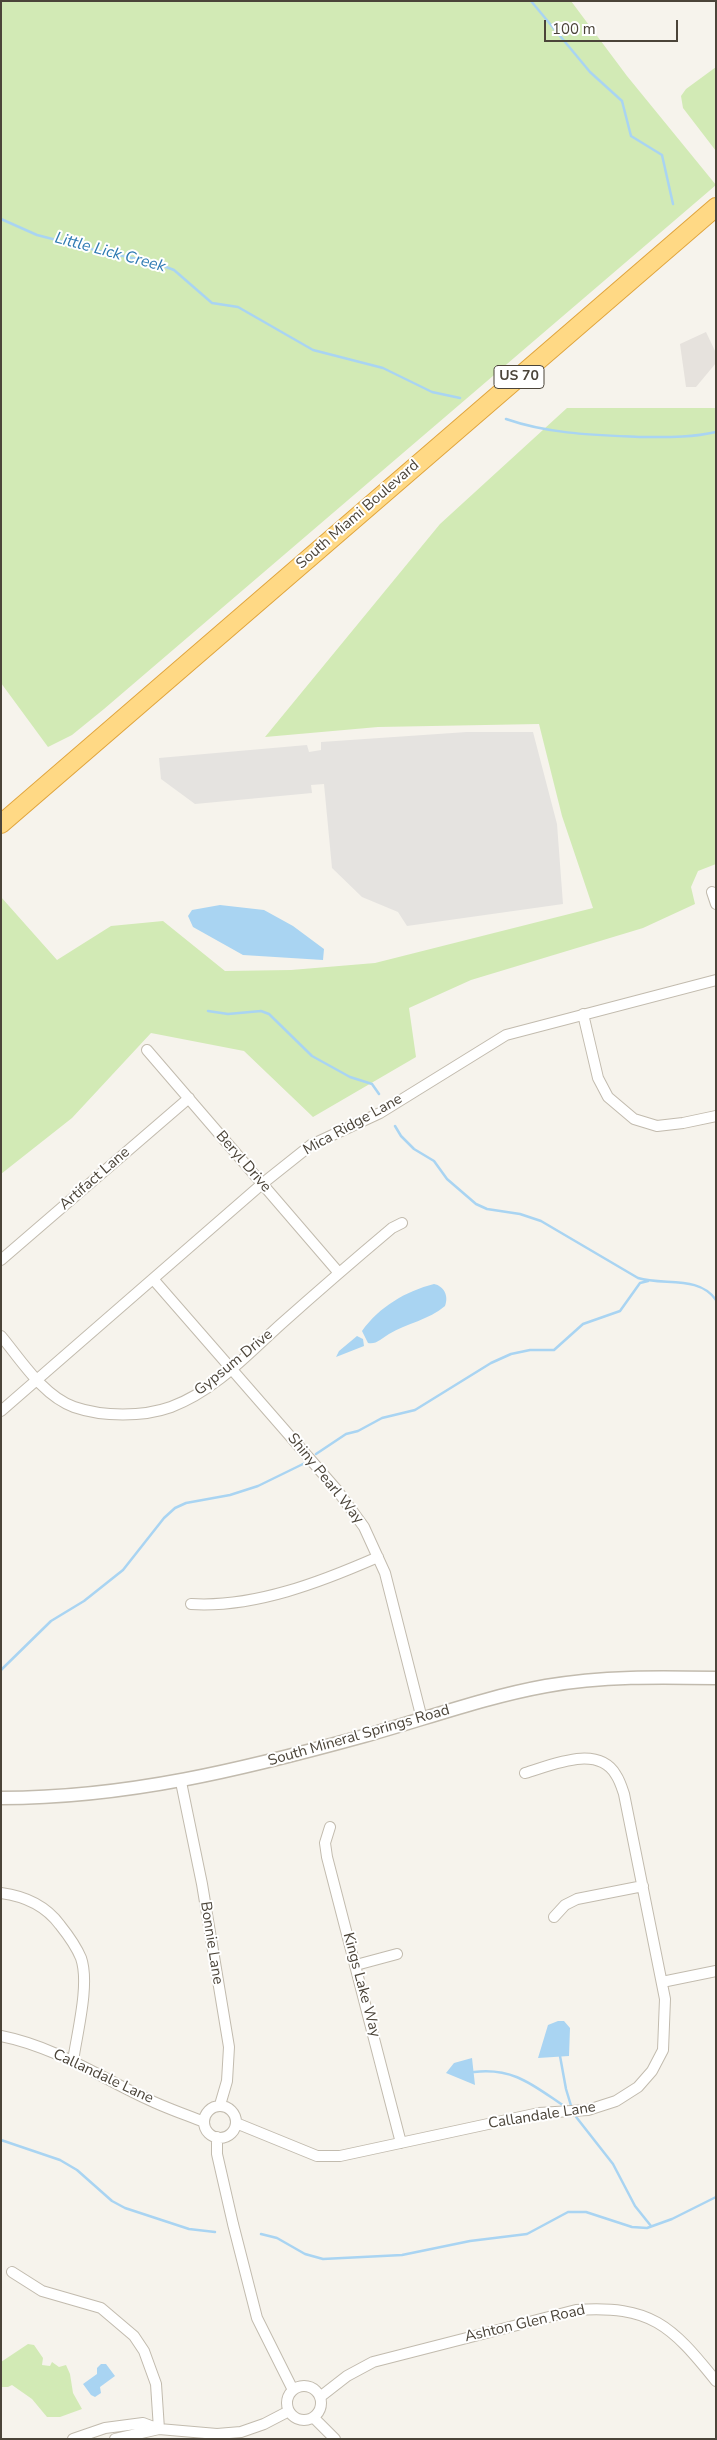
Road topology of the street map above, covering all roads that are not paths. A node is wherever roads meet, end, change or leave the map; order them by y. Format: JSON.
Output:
{"nodes":[{"id":1,"x":716,"y":207,"type":"edge"},
{"id":2,"x":2,"y":822,"type":"edge"},
{"id":3,"x":712,"y":892,"type":"dead end"},
{"id":4,"x":716,"y":904,"type":"edge"},
{"id":5,"x":716,"y":980,"type":"edge"},
{"id":6,"x":583,"y":1014,"type":"junction"},
{"id":7,"x":147,"y":1050,"type":"dead end"},
{"id":8,"x":188,"y":1098,"type":"junction"},
{"id":9,"x":716,"y":1116,"type":"edge"},
{"id":10,"x":262,"y":1184,"type":"junction"},
{"id":11,"x":402,"y":1223,"type":"dead end"},
{"id":12,"x":1,"y":1260,"type":"edge"},
{"id":13,"x":339,"y":1273,"type":"junction"},
{"id":14,"x":154,"y":1279,"type":"junction"},
{"id":15,"x":1,"y":1336,"type":"edge"},
{"id":16,"x":232,"y":1368,"type":"junction"},
{"id":17,"x":37,"y":1379,"type":"junction"},
{"id":18,"x":1,"y":1411,"type":"edge"},
{"id":19,"x":378,"y":1557,"type":"junction"},
{"id":20,"x":191,"y":1604,"type":"dead end"},
{"id":21,"x":716,"y":1678,"type":"edge"},
{"id":22,"x":422,"y":1719,"type":"junction"},
{"id":23,"x":525,"y":1773,"type":"dead end"},
{"id":24,"x":181,"y":1782,"type":"junction"},
{"id":25,"x":1,"y":1798,"type":"edge"},
{"id":26,"x":330,"y":1827,"type":"dead end"},
{"id":27,"x":643,"y":1886,"type":"junction"},
{"id":28,"x":1,"y":1893,"type":"edge"},
{"id":29,"x":554,"y":1916,"type":"dead end"},
{"id":30,"x":398,"y":1954,"type":"dead end"},
{"id":31,"x":356,"y":1965,"type":"junction"},
{"id":32,"x":716,"y":1971,"type":"edge"},
{"id":33,"x":662,"y":1982,"type":"junction"},
{"id":34,"x":1,"y":2036,"type":"edge"},
{"id":35,"x":73,"y":2061,"type":"junction"},
{"id":36,"x":220,"y":2105,"type":"junction"},
{"id":37,"x":204,"y":2122,"type":"junction"},
{"id":38,"x":236,"y":2123,"type":"junction"},
{"id":39,"x":217,"y":2137,"type":"junction"},
{"id":40,"x":401,"y":2143,"type":"junction"},
{"id":41,"x":12,"y":2272,"type":"dead end"},
{"id":42,"x":716,"y":2381,"type":"edge"},
{"id":43,"x":293,"y":2390,"type":"junction"},
{"id":44,"x":320,"y":2397,"type":"junction"},
{"id":45,"x":288,"y":2412,"type":"junction"},
{"id":46,"x":314,"y":2418,"type":"junction"},
{"id":47,"x":159,"y":2429,"type":"junction"},
{"id":48,"x":73,"y":2439,"type":"edge"},
{"id":49,"x":115,"y":2439,"type":"edge"},
{"id":50,"x":335,"y":2439,"type":"edge"}],
"edges":[{"from":1,"to":2,"type":"highway","name":"South Miami Boulevard","number":"US 70"},
{"from":3,"to":4,"type":"street"},
{"from":5,"to":6,"type":"street","name":"Mica Ridge Lane"},
{"from":6,"to":9,"type":"street"},
{"from":6,"to":10,"type":"street","name":"Mica Ridge Lane"},
{"from":7,"to":8,"type":"street","name":"Beryl Drive"},
{"from":8,"to":10,"type":"street","name":"Beryl Drive"},
{"from":8,"to":12,"type":"street","name":"Artifact Lane"},
{"from":10,"to":13,"type":"street","name":"Beryl Drive"},
{"from":10,"to":14,"type":"street","name":"Mica Ridge Lane"},
{"from":11,"to":13,"type":"street","name":"Gypsum Drive"},
{"from":13,"to":16,"type":"street","name":"Gypsum Drive"},
{"from":14,"to":16,"type":"street","name":"Shiny Pearl Way"},
{"from":14,"to":17,"type":"street","name":"Mica Ridge Lane"},
{"from":15,"to":17,"type":"street","name":"Gypsum Drive"},
{"from":16,"to":17,"type":"street","name":"Gypsum Drive"},
{"from":16,"to":19,"type":"street","name":"Shiny Pearl Way"},
{"from":17,"to":18,"type":"street","name":"Mica Ridge Lane"},
{"from":19,"to":20,"type":"street"},
{"from":19,"to":22,"type":"street","name":"Shiny Pearl Way"},
{"from":21,"to":22,"type":"street","name":"South Mineral Springs Road"},
{"from":22,"to":24,"type":"street","name":"South Mineral Springs Road"},
{"from":23,"to":27,"type":"street","name":"Callandale Lane"},
{"from":24,"to":25,"type":"street","name":"South Mineral Springs Road"},
{"from":24,"to":36,"type":"street","name":"Bonnie Lane"},
{"from":26,"to":31,"type":"street","name":"Kings Lake Way"},
{"from":27,"to":29,"type":"street"},
{"from":27,"to":33,"type":"street","name":"Callandale Lane"},
{"from":28,"to":35,"type":"street"},
{"from":30,"to":31,"type":"street"},
{"from":31,"to":40,"type":"street","name":"Kings Lake Way"},
{"from":32,"to":33,"type":"street"},
{"from":33,"to":40,"type":"street","name":"Callandale Lane"},
{"from":34,"to":35,"type":"street","name":"Callandale Lane"},
{"from":35,"to":37,"type":"street","name":"Callandale Lane"},
{"from":36,"to":37,"type":"street"},
{"from":36,"to":38,"type":"street"},
{"from":37,"to":39,"type":"street"},
{"from":38,"to":39,"type":"street"},
{"from":38,"to":40,"type":"street","name":"Callandale Lane"},
{"from":39,"to":43,"type":"street"},
{"from":41,"to":47,"type":"street"},
{"from":42,"to":44,"type":"street","name":"Ashton Glen Road"},
{"from":43,"to":44,"type":"street"},
{"from":43,"to":45,"type":"street"},
{"from":44,"to":46,"type":"street"},
{"from":45,"to":46,"type":"street"},
{"from":45,"to":47,"type":"street"},
{"from":46,"to":50,"type":"street"},
{"from":47,"to":48,"type":"street"},
{"from":47,"to":49,"type":"street"}]}
